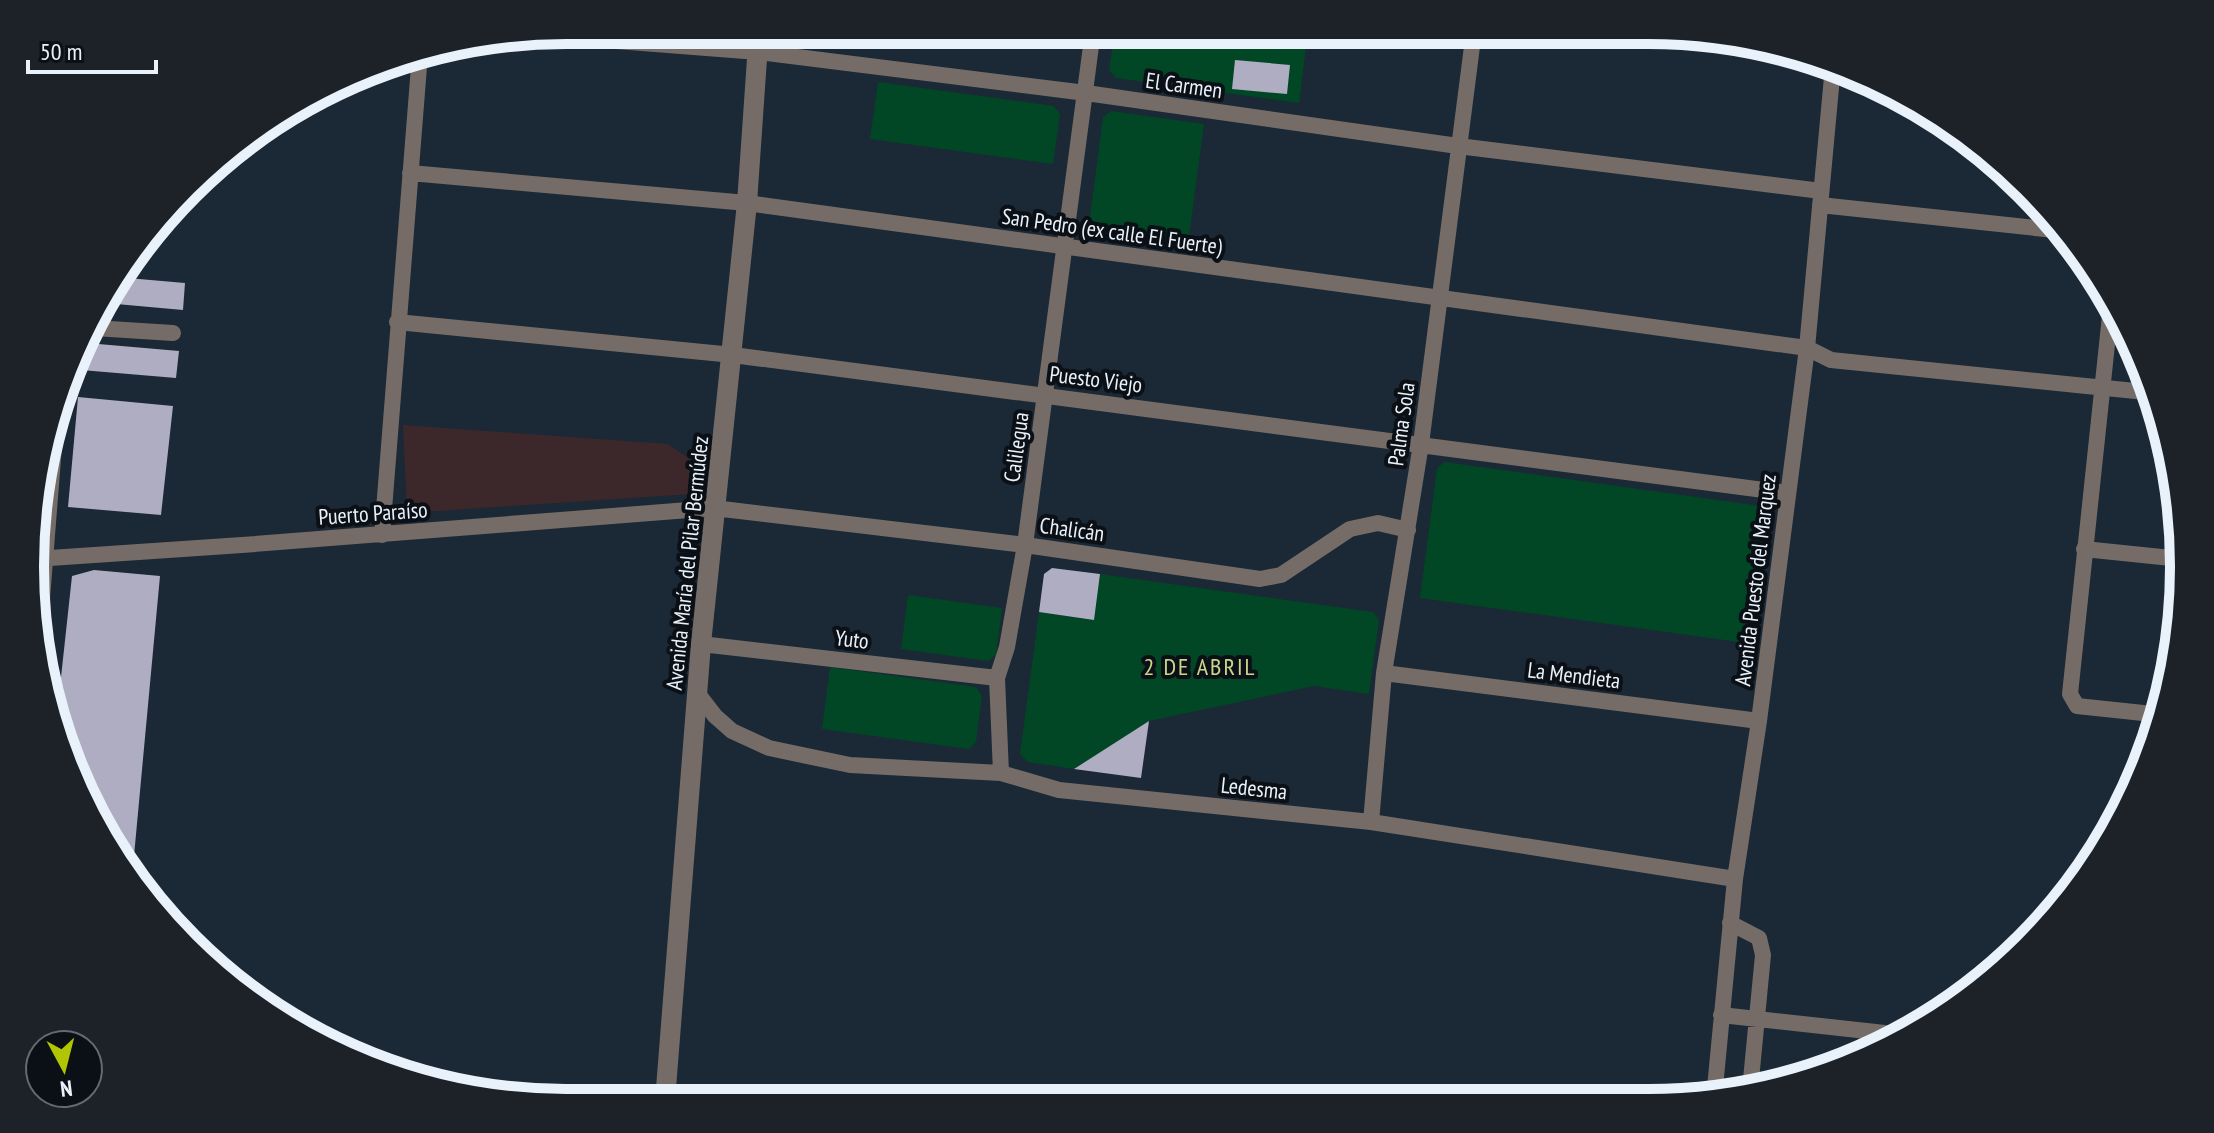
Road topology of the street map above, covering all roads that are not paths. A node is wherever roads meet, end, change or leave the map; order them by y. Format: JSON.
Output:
{"nodes":[{"id":1,"x":655,"y":44,"type":"edge"},
{"id":2,"x":758,"y":44,"type":"edge"},
{"id":3,"x":1092,"y":44,"type":"edge"},
{"id":4,"x":1472,"y":44,"type":"edge"},
{"id":5,"x":758,"y":52,"type":"junction"},
{"id":6,"x":419,"y":66,"type":"edge"},
{"id":7,"x":1832,"y":78,"type":"edge"},
{"id":8,"x":1086,"y":93,"type":"junction"},
{"id":9,"x":1458,"y":146,"type":"junction"},
{"id":10,"x":410,"y":173,"type":"junction"},
{"id":11,"x":1821,"y":198,"type":"junction"},
{"id":12,"x":747,"y":203,"type":"junction"},
{"id":13,"x":2045,"y":228,"type":"edge"},
{"id":14,"x":1065,"y":247,"type":"junction"},
{"id":15,"x":1439,"y":299,"type":"junction"},
{"id":16,"x":397,"y":322,"type":"junction"},
{"id":17,"x":2109,"y":322,"type":"edge"},
{"id":18,"x":101,"y":328,"type":"edge"},
{"id":19,"x":173,"y":333,"type":"dead end"},
{"id":20,"x":1807,"y":348,"type":"junction"},
{"id":21,"x":733,"y":355,"type":"junction"},
{"id":22,"x":2101,"y":388,"type":"junction"},
{"id":23,"x":2139,"y":392,"type":"edge"},
{"id":24,"x":1045,"y":395,"type":"junction"},
{"id":25,"x":1421,"y":444,"type":"junction"},
{"id":26,"x":1787,"y":493,"type":"junction"},
{"id":27,"x":714,"y":508,"type":"junction"},
{"id":28,"x":1408,"y":530,"type":"junction"},
{"id":29,"x":382,"y":535,"type":"junction"},
{"id":30,"x":1025,"y":545,"type":"junction"},
{"id":31,"x":2084,"y":549,"type":"junction"},
{"id":32,"x":2170,"y":558,"type":"edge"},
{"id":33,"x":44,"y":559,"type":"edge"},
{"id":34,"x":701,"y":644,"type":"junction"},
{"id":35,"x":1384,"y":673,"type":"junction"},
{"id":36,"x":997,"y":678,"type":"junction"},
{"id":37,"x":698,"y":694,"type":"junction"},
{"id":38,"x":2148,"y":714,"type":"edge"},
{"id":39,"x":1759,"y":721,"type":"junction"},
{"id":40,"x":1001,"y":773,"type":"junction"},
{"id":41,"x":1371,"y":822,"type":"junction"},
{"id":42,"x":1735,"y":879,"type":"junction"},
{"id":43,"x":1730,"y":923,"type":"junction"},
{"id":44,"x":1721,"y":1015,"type":"junction"},
{"id":45,"x":1757,"y":1019,"type":"junction"},
{"id":46,"x":1883,"y":1033,"type":"edge"},
{"id":47,"x":1751,"y":1078,"type":"edge"},
{"id":48,"x":1715,"y":1085,"type":"edge"},
{"id":49,"x":666,"y":1089,"type":"edge"}],
"edges":[{"from":1,"to":5,"type":"street","name":"El Carmen"},
{"from":2,"to":5,"type":"street","name":"Avenida María del Pilar Bermúdez"},
{"from":3,"to":8,"type":"street","name":"Calilegua"},
{"from":4,"to":9,"type":"street","name":"Palma Sola"},
{"from":5,"to":8,"type":"street","name":"El Carmen"},
{"from":5,"to":12,"type":"street","name":"Avenida María del Pilar Bermúdez"},
{"from":6,"to":10,"type":"street"},
{"from":7,"to":11,"type":"street","name":"Avenida Puesto del Marquez"},
{"from":8,"to":9,"type":"street","name":"El Carmen"},
{"from":8,"to":14,"type":"street","name":"Calilegua"},
{"from":9,"to":11,"type":"street","name":"El Carmen"},
{"from":9,"to":15,"type":"street","name":"Palma Sola"},
{"from":10,"to":12,"type":"street","name":"San Pedro (ex calle El Fuerte)"},
{"from":10,"to":16,"type":"street"},
{"from":11,"to":13,"type":"street","name":"El Carmen"},
{"from":11,"to":20,"type":"street","name":"Avenida Puesto del Marquez"},
{"from":12,"to":14,"type":"street","name":"San Pedro (ex calle El Fuerte)"},
{"from":12,"to":21,"type":"street","name":"Avenida María del Pilar Bermúdez"},
{"from":14,"to":15,"type":"street","name":"San Pedro (ex calle El Fuerte)"},
{"from":14,"to":24,"type":"street","name":"Calilegua"},
{"from":15,"to":20,"type":"street","name":"San Pedro (ex calle El Fuerte)"},
{"from":15,"to":25,"type":"street","name":"Palma Sola"},
{"from":16,"to":21,"type":"street","name":"Puesto Viejo"},
{"from":16,"to":29,"type":"street"},
{"from":17,"to":22,"type":"street"},
{"from":18,"to":19,"type":"street"},
{"from":20,"to":22,"type":"street","name":"San Pedro (ex calle El Fuerte)"},
{"from":20,"to":26,"type":"street","name":"Avenida Puesto del Marquez"},
{"from":21,"to":24,"type":"street","name":"Puesto Viejo"},
{"from":21,"to":27,"type":"street","name":"Avenida María del Pilar Bermúdez"},
{"from":22,"to":23,"type":"street","name":"San Pedro (ex calle El Fuerte)"},
{"from":22,"to":31,"type":"street"},
{"from":24,"to":25,"type":"street","name":"Puesto Viejo"},
{"from":24,"to":30,"type":"street","name":"Calilegua"},
{"from":25,"to":26,"type":"street","name":"Puesto Viejo"},
{"from":25,"to":28,"type":"street","name":"Palma Sola"},
{"from":26,"to":39,"type":"street","name":"Avenida Puesto del Marquez"},
{"from":27,"to":29,"type":"street","name":"Puerto Paraíso"},
{"from":27,"to":30,"type":"street","name":"Chalicán"},
{"from":27,"to":34,"type":"street","name":"Avenida María del Pilar Bermúdez"},
{"from":28,"to":30,"type":"street","name":"Chalicán"},
{"from":28,"to":35,"type":"street","name":"Palma Sola"},
{"from":29,"to":33,"type":"street","name":"Puerto Paraíso"},
{"from":30,"to":36,"type":"street","name":"Calilegua"},
{"from":31,"to":32,"type":"street"},
{"from":31,"to":38,"type":"street"},
{"from":34,"to":36,"type":"street","name":"Yuto"},
{"from":34,"to":37,"type":"street","name":"Avenida María del Pilar Bermúdez"},
{"from":35,"to":39,"type":"street","name":"La Mendieta"},
{"from":35,"to":41,"type":"street","name":"Palma Sola"},
{"from":36,"to":40,"type":"street","name":"Calilegua"},
{"from":37,"to":40,"type":"street","name":"Ledesma"},
{"from":37,"to":49,"type":"street","name":"Avenida María del Pilar Bermúdez"},
{"from":39,"to":42,"type":"street","name":"Avenida Puesto del Marquez"},
{"from":40,"to":41,"type":"street","name":"Ledesma"},
{"from":41,"to":42,"type":"street","name":"Ledesma"},
{"from":42,"to":43,"type":"street","name":"Avenida Puesto del Marquez"},
{"from":43,"to":44,"type":"street","name":"Avenida Puesto del Marquez"},
{"from":43,"to":45,"type":"street"},
{"from":44,"to":45,"type":"street"},
{"from":44,"to":48,"type":"street","name":"Avenida Puesto del Marquez"},
{"from":45,"to":46,"type":"street"},
{"from":45,"to":47,"type":"street"}]}
